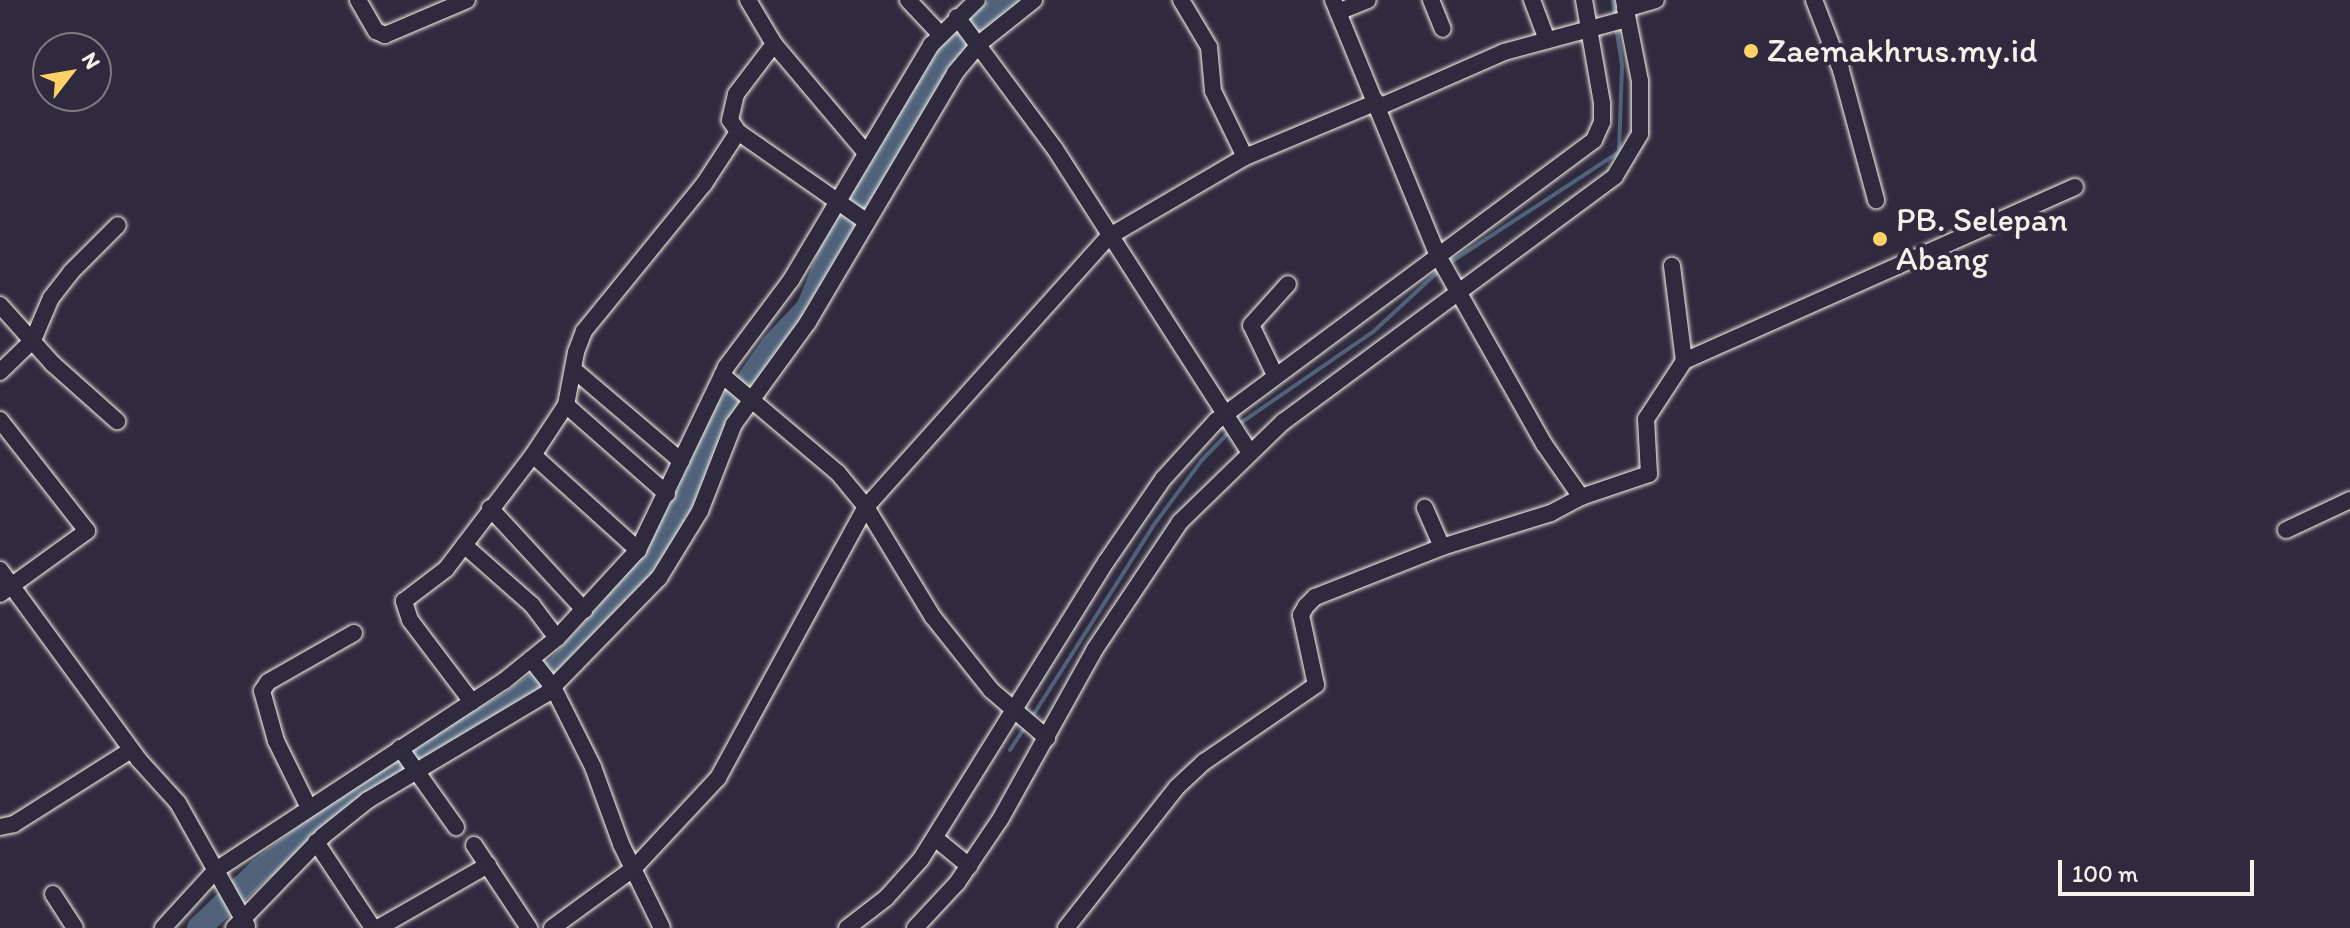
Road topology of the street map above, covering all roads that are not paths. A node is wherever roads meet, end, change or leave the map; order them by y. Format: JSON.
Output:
{"nodes":[{"id":1,"x":358,"y":0,"type":"edge"},
{"id":2,"x":467,"y":0,"type":"edge"},
{"id":3,"x":748,"y":0,"type":"edge"},
{"id":4,"x":908,"y":0,"type":"edge"},
{"id":5,"x":977,"y":0,"type":"edge"},
{"id":6,"x":1034,"y":0,"type":"edge"},
{"id":7,"x":1181,"y":0,"type":"edge"},
{"id":8,"x":1368,"y":0,"type":"edge"},
{"id":9,"x":1431,"y":0,"type":"edge"},
{"id":10,"x":1532,"y":0,"type":"edge"},
{"id":11,"x":1584,"y":0,"type":"edge"},
{"id":12,"x":1656,"y":0,"type":"edge"},
{"id":13,"x":1814,"y":0,"type":"edge"},
{"id":14,"x":1335,"y":6,"type":"edge"},
{"id":15,"x":1624,"y":12,"type":"edge"},
{"id":16,"x":959,"y":20,"type":"junction"},
{"id":17,"x":1443,"y":29,"type":"dead end"},
{"id":18,"x":1590,"y":29,"type":"junction"},
{"id":19,"x":941,"y":35,"type":"junction"},
{"id":20,"x":1547,"y":40,"type":"junction"},
{"id":21,"x":978,"y":41,"type":"junction"},
{"id":22,"x":774,"y":44,"type":"junction"},
{"id":23,"x":1378,"y":104,"type":"junction"},
{"id":24,"x":738,"y":132,"type":"junction"},
{"id":25,"x":866,"y":153,"type":"junction"},
{"id":26,"x":1245,"y":157,"type":"junction"},
{"id":27,"x":2075,"y":187,"type":"dead end"},
{"id":28,"x":1876,"y":200,"type":"dead end"},
{"id":29,"x":837,"y":202,"type":"junction"},
{"id":30,"x":863,"y":219,"type":"junction"},
{"id":31,"x":118,"y":225,"type":"dead end"},
{"id":32,"x":1108,"y":237,"type":"junction"},
{"id":33,"x":1439,"y":258,"type":"junction"},
{"id":34,"x":1672,"y":266,"type":"dead end"},
{"id":35,"x":1288,"y":284,"type":"dead end"},
{"id":36,"x":1458,"y":287,"type":"junction"},
{"id":37,"x":0,"y":305,"type":"edge"},
{"id":38,"x":33,"y":340,"type":"junction"},
{"id":39,"x":1684,"y":361,"type":"junction"},
{"id":40,"x":573,"y":369,"type":"junction"},
{"id":41,"x":0,"y":372,"type":"edge"},
{"id":42,"x":1275,"y":375,"type":"junction"},
{"id":43,"x":725,"y":378,"type":"junction"},
{"id":44,"x":750,"y":395,"type":"junction"},
{"id":45,"x":566,"y":405,"type":"junction"},
{"id":46,"x":1226,"y":417,"type":"junction"},
{"id":47,"x":0,"y":420,"type":"edge"},
{"id":48,"x":117,"y":421,"type":"dead end"},
{"id":49,"x":1246,"y":449,"type":"junction"},
{"id":50,"x":533,"y":455,"type":"junction"},
{"id":51,"x":681,"y":461,"type":"junction"},
{"id":52,"x":667,"y":494,"type":"junction"},
{"id":53,"x":1581,"y":497,"type":"junction"},
{"id":54,"x":2350,"y":500,"type":"edge"},
{"id":55,"x":866,"y":507,"type":"junction"},
{"id":56,"x":490,"y":508,"type":"junction"},
{"id":57,"x":1425,"y":508,"type":"dead end"},
{"id":58,"x":2286,"y":530,"type":"dead end"},
{"id":59,"x":464,"y":545,"type":"junction"},
{"id":60,"x":1442,"y":547,"type":"junction"},
{"id":61,"x":638,"y":550,"type":"junction"},
{"id":62,"x":0,"y":570,"type":"edge"},
{"id":63,"x":6,"y":590,"type":"edge"},
{"id":64,"x":584,"y":610,"type":"junction"},
{"id":65,"x":354,"y":633,"type":"dead end"},
{"id":66,"x":557,"y":638,"type":"junction"},
{"id":67,"x":534,"y":662,"type":"junction"},
{"id":68,"x":553,"y":686,"type":"junction"},
{"id":69,"x":472,"y":702,"type":"junction"},
{"id":70,"x":1014,"y":712,"type":"junction"},
{"id":71,"x":1043,"y":735,"type":"junction"},
{"id":72,"x":131,"y":750,"type":"junction"},
{"id":73,"x":407,"y":759,"type":"junction"},
{"id":74,"x":309,"y":808,"type":"junction"},
{"id":75,"x":0,"y":827,"type":"edge"},
{"id":76,"x":456,"y":827,"type":"dead end"},
{"id":77,"x":936,"y":839,"type":"junction"},
{"id":78,"x":316,"y":842,"type":"junction"},
{"id":79,"x":474,"y":845,"type":"dead end"},
{"id":80,"x":488,"y":865,"type":"junction"},
{"id":81,"x":969,"y":866,"type":"junction"},
{"id":82,"x":633,"y":869,"type":"junction"},
{"id":83,"x":219,"y":876,"type":"junction"},
{"id":84,"x":53,"y":894,"type":"dead end"},
{"id":85,"x":240,"y":920,"type":"edge"},
{"id":86,"x":75,"y":928,"type":"edge"},
{"id":87,"x":163,"y":928,"type":"edge"},
{"id":88,"x":376,"y":928,"type":"edge"},
{"id":89,"x":529,"y":928,"type":"edge"},
{"id":90,"x":552,"y":928,"type":"edge"},
{"id":91,"x":662,"y":928,"type":"edge"},
{"id":92,"x":847,"y":928,"type":"edge"},
{"id":93,"x":915,"y":928,"type":"edge"},
{"id":94,"x":1066,"y":928,"type":"edge"}],
"edges":[{"from":1,"to":2,"type":"street"},
{"from":3,"to":22,"type":"street"},
{"from":4,"to":19,"type":"street"},
{"from":5,"to":16,"type":"street"},
{"from":6,"to":21,"type":"street"},
{"from":7,"to":26,"type":"street"},
{"from":8,"to":14,"type":"street"},
{"from":9,"to":17,"type":"street"},
{"from":10,"to":20,"type":"street"},
{"from":11,"to":18,"type":"street"},
{"from":12,"to":15,"type":"street"},
{"from":13,"to":28,"type":"street"},
{"from":14,"to":23,"type":"street"},
{"from":15,"to":18,"type":"street"},
{"from":15,"to":36,"type":"street"},
{"from":16,"to":19,"type":"street"},
{"from":16,"to":21,"type":"street"},
{"from":18,"to":20,"type":"street"},
{"from":18,"to":33,"type":"street"},
{"from":19,"to":25,"type":"street"},
{"from":20,"to":23,"type":"street"},
{"from":21,"to":30,"type":"street"},
{"from":21,"to":32,"type":"street"},
{"from":22,"to":24,"type":"street"},
{"from":22,"to":25,"type":"street"},
{"from":23,"to":26,"type":"street"},
{"from":23,"to":33,"type":"street"},
{"from":24,"to":29,"type":"street"},
{"from":24,"to":40,"type":"street"},
{"from":25,"to":29,"type":"street"},
{"from":26,"to":32,"type":"street"},
{"from":27,"to":39,"type":"street"},
{"from":29,"to":30,"type":"street"},
{"from":29,"to":43,"type":"street"},
{"from":30,"to":44,"type":"street"},
{"from":31,"to":38,"type":"street"},
{"from":32,"to":46,"type":"street"},
{"from":32,"to":55,"type":"street"},
{"from":33,"to":36,"type":"street"},
{"from":33,"to":42,"type":"street"},
{"from":34,"to":39,"type":"street"},
{"from":35,"to":42,"type":"street"},
{"from":36,"to":49,"type":"street"},
{"from":36,"to":53,"type":"street"},
{"from":37,"to":38,"type":"street"},
{"from":38,"to":41,"type":"street"},
{"from":38,"to":48,"type":"street"},
{"from":39,"to":53,"type":"street"},
{"from":40,"to":45,"type":"street"},
{"from":40,"to":51,"type":"street"},
{"from":42,"to":46,"type":"street"},
{"from":43,"to":44,"type":"street"},
{"from":43,"to":51,"type":"street"},
{"from":44,"to":55,"type":"street"},
{"from":44,"to":68,"type":"street"},
{"from":45,"to":50,"type":"street"},
{"from":45,"to":52,"type":"street"},
{"from":46,"to":49,"type":"street"},
{"from":46,"to":70,"type":"street"},
{"from":47,"to":63,"type":"street"},
{"from":49,"to":71,"type":"street"},
{"from":50,"to":56,"type":"street"},
{"from":50,"to":61,"type":"street"},
{"from":51,"to":52,"type":"street"},
{"from":52,"to":61,"type":"street"},
{"from":53,"to":60,"type":"street"},
{"from":54,"to":58,"type":"street"},
{"from":55,"to":70,"type":"street"},
{"from":55,"to":82,"type":"street"},
{"from":56,"to":59,"type":"street"},
{"from":56,"to":64,"type":"street"},
{"from":57,"to":60,"type":"street"},
{"from":59,"to":66,"type":"street"},
{"from":59,"to":69,"type":"street"},
{"from":60,"to":94,"type":"street"},
{"from":61,"to":64,"type":"street"},
{"from":62,"to":63,"type":"street"},
{"from":63,"to":72,"type":"street"},
{"from":64,"to":66,"type":"street"},
{"from":65,"to":74,"type":"street"},
{"from":66,"to":67,"type":"street"},
{"from":67,"to":68,"type":"street"},
{"from":67,"to":69,"type":"street"},
{"from":68,"to":73,"type":"street"},
{"from":68,"to":82,"type":"street"},
{"from":69,"to":73,"type":"street"},
{"from":70,"to":71,"type":"street"},
{"from":70,"to":77,"type":"street"},
{"from":71,"to":81,"type":"street"},
{"from":72,"to":75,"type":"street"},
{"from":72,"to":83,"type":"street"},
{"from":73,"to":74,"type":"street"},
{"from":73,"to":76,"type":"street"},
{"from":73,"to":78,"type":"street"},
{"from":74,"to":83,"type":"street"},
{"from":77,"to":81,"type":"street"},
{"from":77,"to":92,"type":"street"},
{"from":78,"to":85,"type":"street"},
{"from":78,"to":88,"type":"street"},
{"from":79,"to":80,"type":"street"},
{"from":80,"to":88,"type":"street"},
{"from":80,"to":89,"type":"street"},
{"from":81,"to":93,"type":"street"},
{"from":82,"to":90,"type":"street"},
{"from":82,"to":91,"type":"street"},
{"from":83,"to":85,"type":"street"},
{"from":83,"to":87,"type":"street"},
{"from":84,"to":86,"type":"street"}]}
